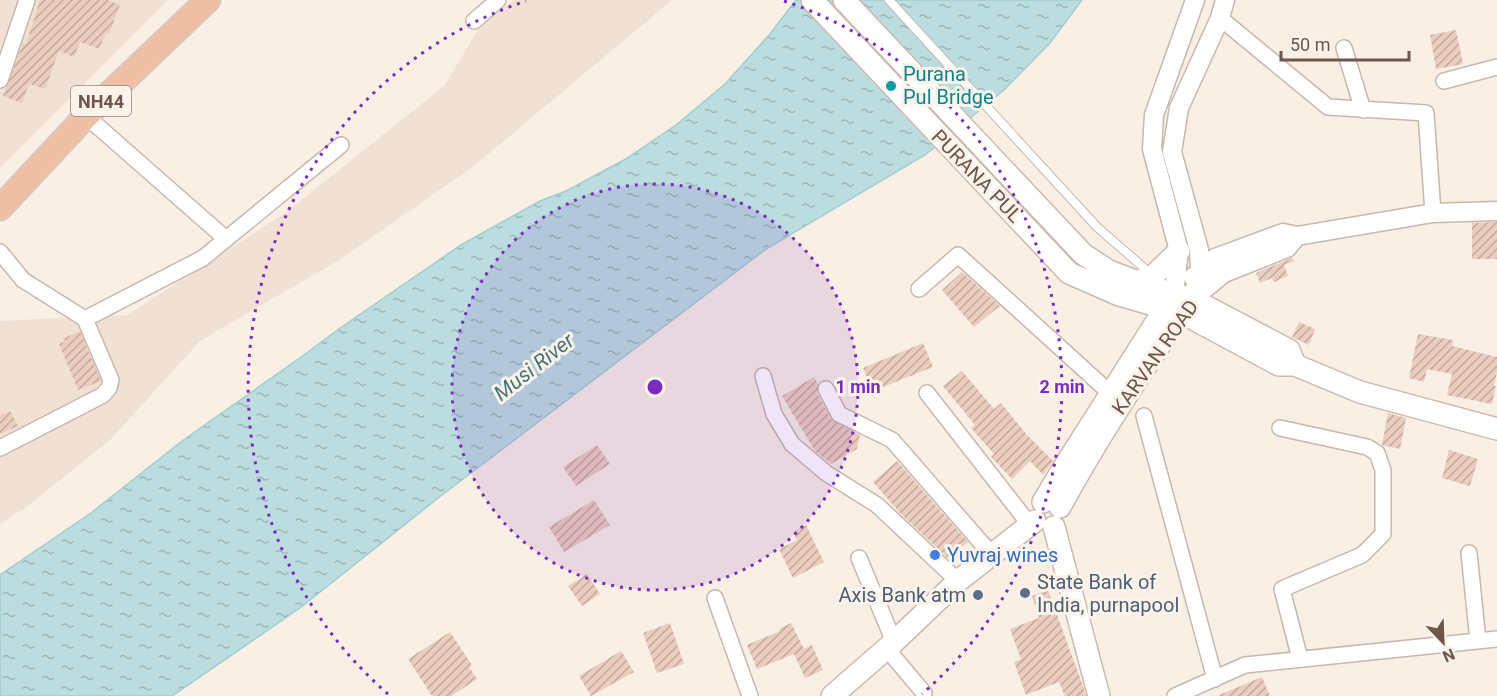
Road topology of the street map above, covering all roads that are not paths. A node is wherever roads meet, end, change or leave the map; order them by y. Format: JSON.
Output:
{"nodes":[{"id":1,"x":27,"y":0,"type":"edge"},
{"id":2,"x":187,"y":0,"type":"edge"},
{"id":3,"x":208,"y":0,"type":"edge"},
{"id":4,"x":498,"y":0,"type":"edge"},
{"id":5,"x":812,"y":0,"type":"edge"},
{"id":6,"x":844,"y":0,"type":"edge"},
{"id":7,"x":889,"y":0,"type":"edge"},
{"id":8,"x":1195,"y":0,"type":"edge"},
{"id":9,"x":1222,"y":9,"type":"edge"},
{"id":10,"x":474,"y":21,"type":"dead end"},
{"id":11,"x":1344,"y":48,"type":"dead end"},
{"id":12,"x":1497,"y":67,"type":"edge"},
{"id":13,"x":0,"y":80,"type":"edge"},
{"id":14,"x":1444,"y":81,"type":"dead end"},
{"id":15,"x":1363,"y":110,"type":"junction"},
{"id":16,"x":86,"y":116,"type":"junction"},
{"id":17,"x":341,"y":145,"type":"dead end"},
{"id":18,"x":0,"y":184,"type":"edge"},
{"id":19,"x":0,"y":208,"type":"edge"},
{"id":20,"x":1497,"y":211,"type":"edge"},
{"id":21,"x":1433,"y":213,"type":"junction"},
{"id":22,"x":1297,"y":236,"type":"junction"},
{"id":23,"x":226,"y":239,"type":"junction"},
{"id":24,"x":1179,"y":250,"type":"junction"},
{"id":25,"x":0,"y":252,"type":"edge"},
{"id":26,"x":1200,"y":271,"type":"junction"},
{"id":27,"x":1145,"y":279,"type":"junction"},
{"id":28,"x":919,"y":289,"type":"dead end"},
{"id":29,"x":1178,"y":303,"type":"junction"},
{"id":30,"x":85,"y":319,"type":"junction"},
{"id":31,"x":763,"y":376,"type":"dead end"},
{"id":32,"x":826,"y":388,"type":"dead end"},
{"id":33,"x":927,"y":393,"type":"dead end"},
{"id":34,"x":1110,"y":393,"type":"junction"},
{"id":35,"x":1144,"y":416,"type":"dead end"},
{"id":36,"x":1280,"y":428,"type":"dead end"},
{"id":37,"x":1497,"y":429,"type":"edge"},
{"id":38,"x":0,"y":448,"type":"edge"},
{"id":39,"x":1045,"y":517,"type":"junction"},
{"id":40,"x":1469,"y":553,"type":"dead end"},
{"id":41,"x":992,"y":555,"type":"junction"},
{"id":42,"x":859,"y":558,"type":"dead end"},
{"id":43,"x":958,"y":582,"type":"junction"},
{"id":44,"x":715,"y":598,"type":"dead end"},
{"id":45,"x":1497,"y":639,"type":"edge"},
{"id":46,"x":1478,"y":641,"type":"junction"},
{"id":47,"x":890,"y":645,"type":"junction"},
{"id":48,"x":1300,"y":659,"type":"junction"},
{"id":49,"x":1207,"y":687,"type":"edge"},
{"id":50,"x":924,"y":693,"type":"dead end"},
{"id":51,"x":750,"y":696,"type":"edge"},
{"id":52,"x":832,"y":696,"type":"edge"},
{"id":53,"x":1100,"y":696,"type":"edge"},
{"id":54,"x":1175,"y":696,"type":"edge"}],
"edges":[{"from":1,"to":13,"type":"street"},
{"from":2,"to":18,"type":"highway","number":"NH44"},
{"from":3,"to":16,"type":"highway","number":"NH44"},
{"from":4,"to":10,"type":"street"},
{"from":5,"to":29,"type":"main road","name":"PURANA PUL"},
{"from":6,"to":27,"type":"main road","name":"PURANA PUL"},
{"from":7,"to":27,"type":"lane"},
{"from":8,"to":24,"type":"street"},
{"from":9,"to":15,"type":"street"},
{"from":9,"to":26,"type":"street"},
{"from":11,"to":15,"type":"street"},
{"from":12,"to":14,"type":"street"},
{"from":15,"to":21,"type":"street"},
{"from":16,"to":19,"type":"highway","number":"NH44"},
{"from":16,"to":23,"type":"street"},
{"from":17,"to":23,"type":"street"},
{"from":20,"to":21,"type":"street","name":"KARVAN ROAD"},
{"from":21,"to":22,"type":"street","name":"KARVAN ROAD"},
{"from":22,"to":26,"type":"street"},
{"from":22,"to":29,"type":"street","name":"KARVAN ROAD"},
{"from":23,"to":30,"type":"street"},
{"from":24,"to":27,"type":"main road"},
{"from":24,"to":29,"type":"street"},
{"from":25,"to":30,"type":"street"},
{"from":26,"to":29,"type":"street"},
{"from":27,"to":29,"type":"main road","name":"PURANA PUL"},
{"from":28,"to":34,"type":"street"},
{"from":29,"to":34,"type":"main road"},
{"from":29,"to":37,"type":"main road"},
{"from":29,"to":39,"type":"main road","name":"KARVAN ROAD"},
{"from":30,"to":38,"type":"street"},
{"from":31,"to":43,"type":"street"},
{"from":32,"to":41,"type":"street"},
{"from":33,"to":39,"type":"street"},
{"from":34,"to":39,"type":"main road"},
{"from":35,"to":49,"type":"street"},
{"from":36,"to":48,"type":"street"},
{"from":39,"to":41,"type":"main road"},
{"from":39,"to":53,"type":"main road"},
{"from":40,"to":46,"type":"street"},
{"from":41,"to":43,"type":"main road"},
{"from":42,"to":47,"type":"street"},
{"from":43,"to":47,"type":"main road"},
{"from":44,"to":51,"type":"street"},
{"from":45,"to":46,"type":"street"},
{"from":46,"to":48,"type":"street"},
{"from":47,"to":50,"type":"street"},
{"from":47,"to":52,"type":"main road"},
{"from":48,"to":49,"type":"street"},
{"from":49,"to":54,"type":"street"}]}
